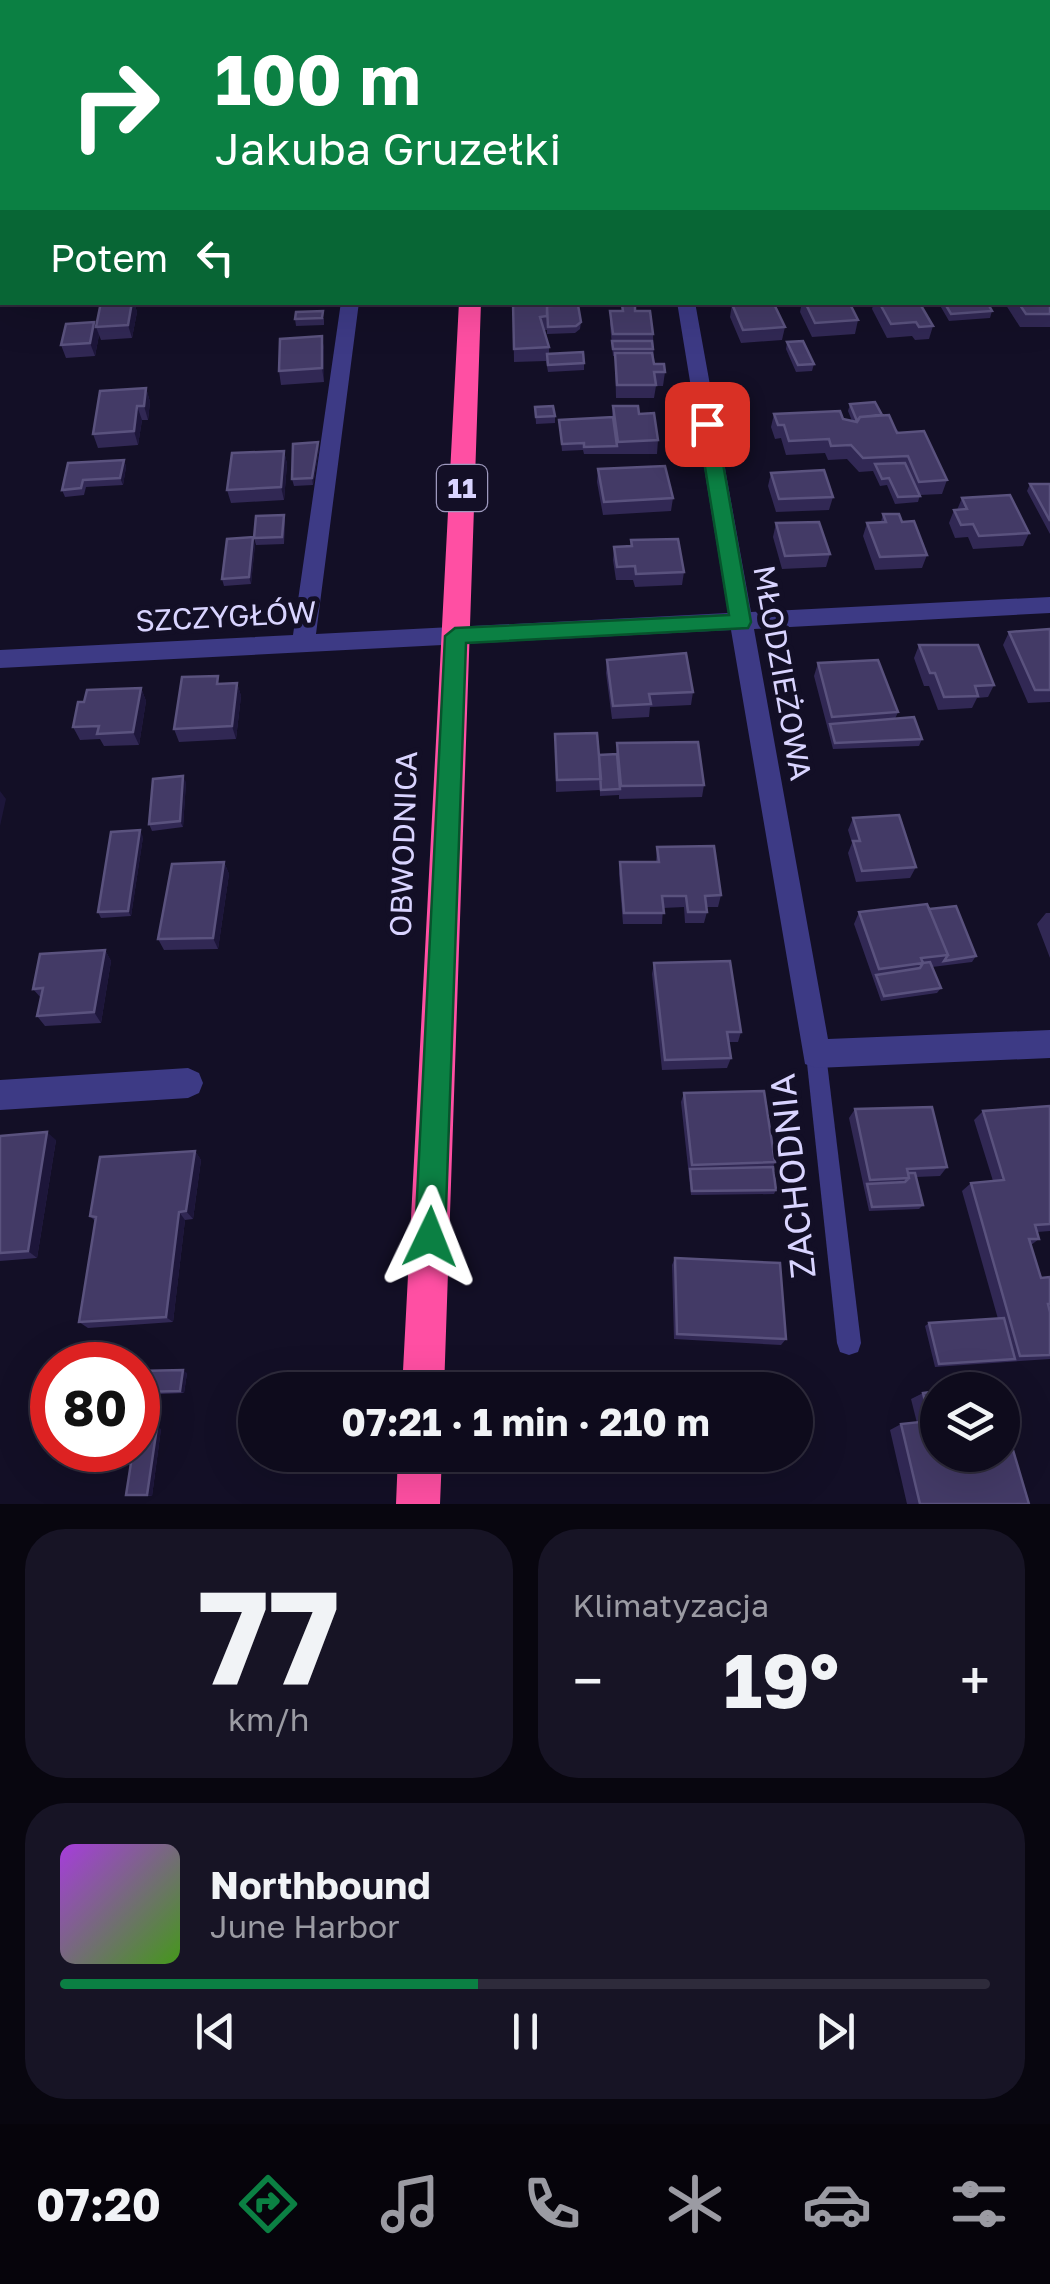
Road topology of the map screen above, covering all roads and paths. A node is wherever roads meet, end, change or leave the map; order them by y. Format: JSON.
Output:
{"nodes":[{"id":1,"x":350,"y":305,"type":"edge"},
{"id":2,"x":470,"y":305,"type":"edge"},
{"id":3,"x":687,"y":305,"type":"edge"},
{"id":4,"x":1050,"y":606,"type":"edge"},
{"id":5,"x":740,"y":622,"type":"junction"},
{"id":6,"x":455,"y":636,"type":"junction"},
{"id":7,"x":303,"y":644,"type":"junction"},
{"id":8,"x":0,"y":659,"type":"edge"},
{"id":9,"x":1050,"y":1044,"type":"edge"},
{"id":10,"x":816,"y":1054,"type":"junction"},
{"id":11,"x":188,"y":1083,"type":"dead end"},
{"id":12,"x":0,"y":1095,"type":"edge"},
{"id":13,"x":849,"y":1343,"type":"dead end"},
{"id":14,"x":424,"y":1372,"type":"edge"},
{"id":15,"x":419,"y":1472,"type":"edge"},
{"id":16,"x":418,"y":1504,"type":"edge"}],
"edges":[{"from":1,"to":7,"type":"street"},
{"from":2,"to":6,"type":"highway","name":"OBWODNICA","number":"11"},
{"from":3,"to":5,"type":"street","name":"MŁODZIEŻOWA"},
{"from":4,"to":5,"type":"street","name":"SZCZYGŁÓW"},
{"from":5,"to":6,"type":"street","name":"SZCZYGŁÓW"},
{"from":5,"to":10,"type":"street","name":"MŁODZIEŻOWA"},
{"from":6,"to":7,"type":"street","name":"SZCZYGŁÓW"},
{"from":6,"to":14,"type":"highway","name":"OBWODNICA","number":"11"},
{"from":7,"to":8,"type":"street","name":"SZCZYGŁÓW"},
{"from":9,"to":10,"type":"street","name":"ZACHODNIA"},
{"from":10,"to":13,"type":"lane","name":"ZACHODNIA"},
{"from":11,"to":12,"type":"street"},
{"from":15,"to":16,"type":"highway"}]}
